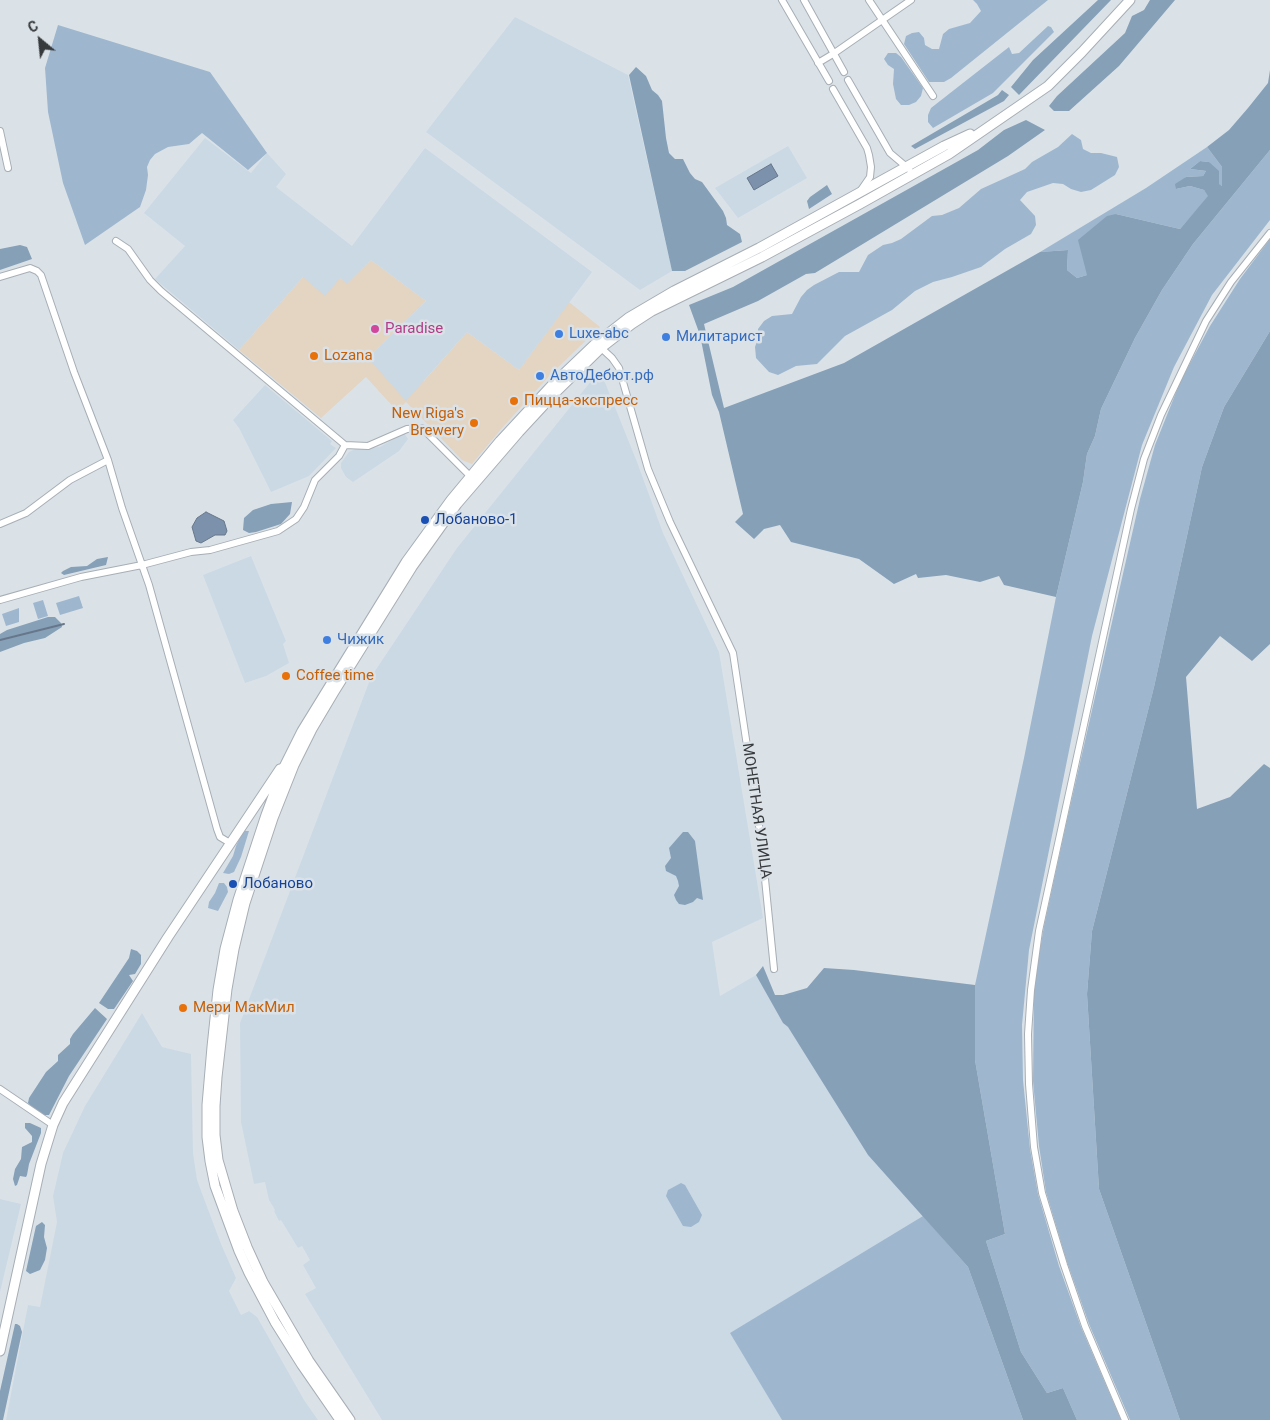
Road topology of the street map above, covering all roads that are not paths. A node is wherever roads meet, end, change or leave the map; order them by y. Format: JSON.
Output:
{"nodes":[{"id":1,"x":782,"y":0,"type":"edge"},
{"id":2,"x":804,"y":0,"type":"edge"},
{"id":3,"x":869,"y":0,"type":"edge"},
{"id":4,"x":911,"y":0,"type":"edge"},
{"id":5,"x":1130,"y":0,"type":"edge"},
{"id":6,"x":882,"y":20,"type":"junction"},
{"id":7,"x":833,"y":54,"type":"junction"},
{"id":8,"x":818,"y":63,"type":"junction"},
{"id":9,"x":844,"y":72,"type":"dead end"},
{"id":10,"x":848,"y":80,"type":"dead end"},
{"id":11,"x":829,"y":81,"type":"dead end"},
{"id":12,"x":833,"y":89,"type":"dead end"},
{"id":13,"x":934,"y":96,"type":"dead end"},
{"id":14,"x":0,"y":131,"type":"edge"},
{"id":15,"x":8,"y":168,"type":"dead end"},
{"id":16,"x":911,"y":171,"type":"junction"},
{"id":17,"x":856,"y":196,"type":"junction"},
{"id":18,"x":1270,"y":233,"type":"edge"},
{"id":19,"x":116,"y":241,"type":"dead end"},
{"id":20,"x":0,"y":277,"type":"edge"},
{"id":21,"x":599,"y":345,"type":"junction"},
{"id":22,"x":345,"y":445,"type":"junction"},
{"id":23,"x":108,"y":460,"type":"junction"},
{"id":24,"x":473,"y":478,"type":"junction"},
{"id":25,"x":0,"y":524,"type":"edge"},
{"id":26,"x":142,"y":565,"type":"junction"},
{"id":27,"x":0,"y":600,"type":"edge"},
{"id":28,"x":292,"y":752,"type":"junction"},
{"id":29,"x":251,"y":812,"type":"junction"},
{"id":30,"x":270,"y":816,"type":"junction"},
{"id":31,"x":230,"y":843,"type":"junction"},
{"id":32,"x":774,"y":969,"type":"dead end"},
{"id":33,"x":0,"y":1089,"type":"edge"},
{"id":34,"x":53,"y":1125,"type":"junction"},
{"id":35,"x":0,"y":1351,"type":"edge"},
{"id":36,"x":340,"y":1420,"type":"edge"},
{"id":37,"x":350,"y":1420,"type":"edge"},
{"id":38,"x":1125,"y":1420,"type":"edge"}],
"edges":[{"from":1,"to":8,"type":"street"},
{"from":2,"to":7,"type":"street"},
{"from":3,"to":6,"type":"street"},
{"from":4,"to":6,"type":"street"},
{"from":5,"to":16,"type":"main road"},
{"from":6,"to":7,"type":"street"},
{"from":6,"to":13,"type":"street"},
{"from":7,"to":8,"type":"street"},
{"from":7,"to":9,"type":"street"},
{"from":8,"to":11,"type":"street"},
{"from":10,"to":16,"type":"street"},
{"from":12,"to":17,"type":"street"},
{"from":14,"to":15,"type":"street"},
{"from":16,"to":17,"type":"main road"},
{"from":16,"to":21,"type":"main road"},
{"from":17,"to":21,"type":"main road"},
{"from":18,"to":38,"type":"street"},
{"from":19,"to":22,"type":"street"},
{"from":20,"to":23,"type":"street"},
{"from":21,"to":24,"type":"main road"},
{"from":21,"to":32,"type":"street","name":"МОНЕТНАЯ УЛИЦА"},
{"from":22,"to":24,"type":"street"},
{"from":22,"to":26,"type":"street"},
{"from":23,"to":25,"type":"street"},
{"from":23,"to":26,"type":"street"},
{"from":24,"to":28,"type":"main road"},
{"from":24,"to":30,"type":"main road"},
{"from":26,"to":27,"type":"street"},
{"from":26,"to":31,"type":"street"},
{"from":28,"to":29,"type":"main road"},
{"from":28,"to":30,"type":"main road"},
{"from":29,"to":30,"type":"main road"},
{"from":29,"to":31,"type":"main road"},
{"from":30,"to":36,"type":"main road"},
{"from":30,"to":37,"type":"main road"},
{"from":31,"to":34,"type":"main road"},
{"from":33,"to":34,"type":"street"},
{"from":34,"to":35,"type":"main road"}]}
